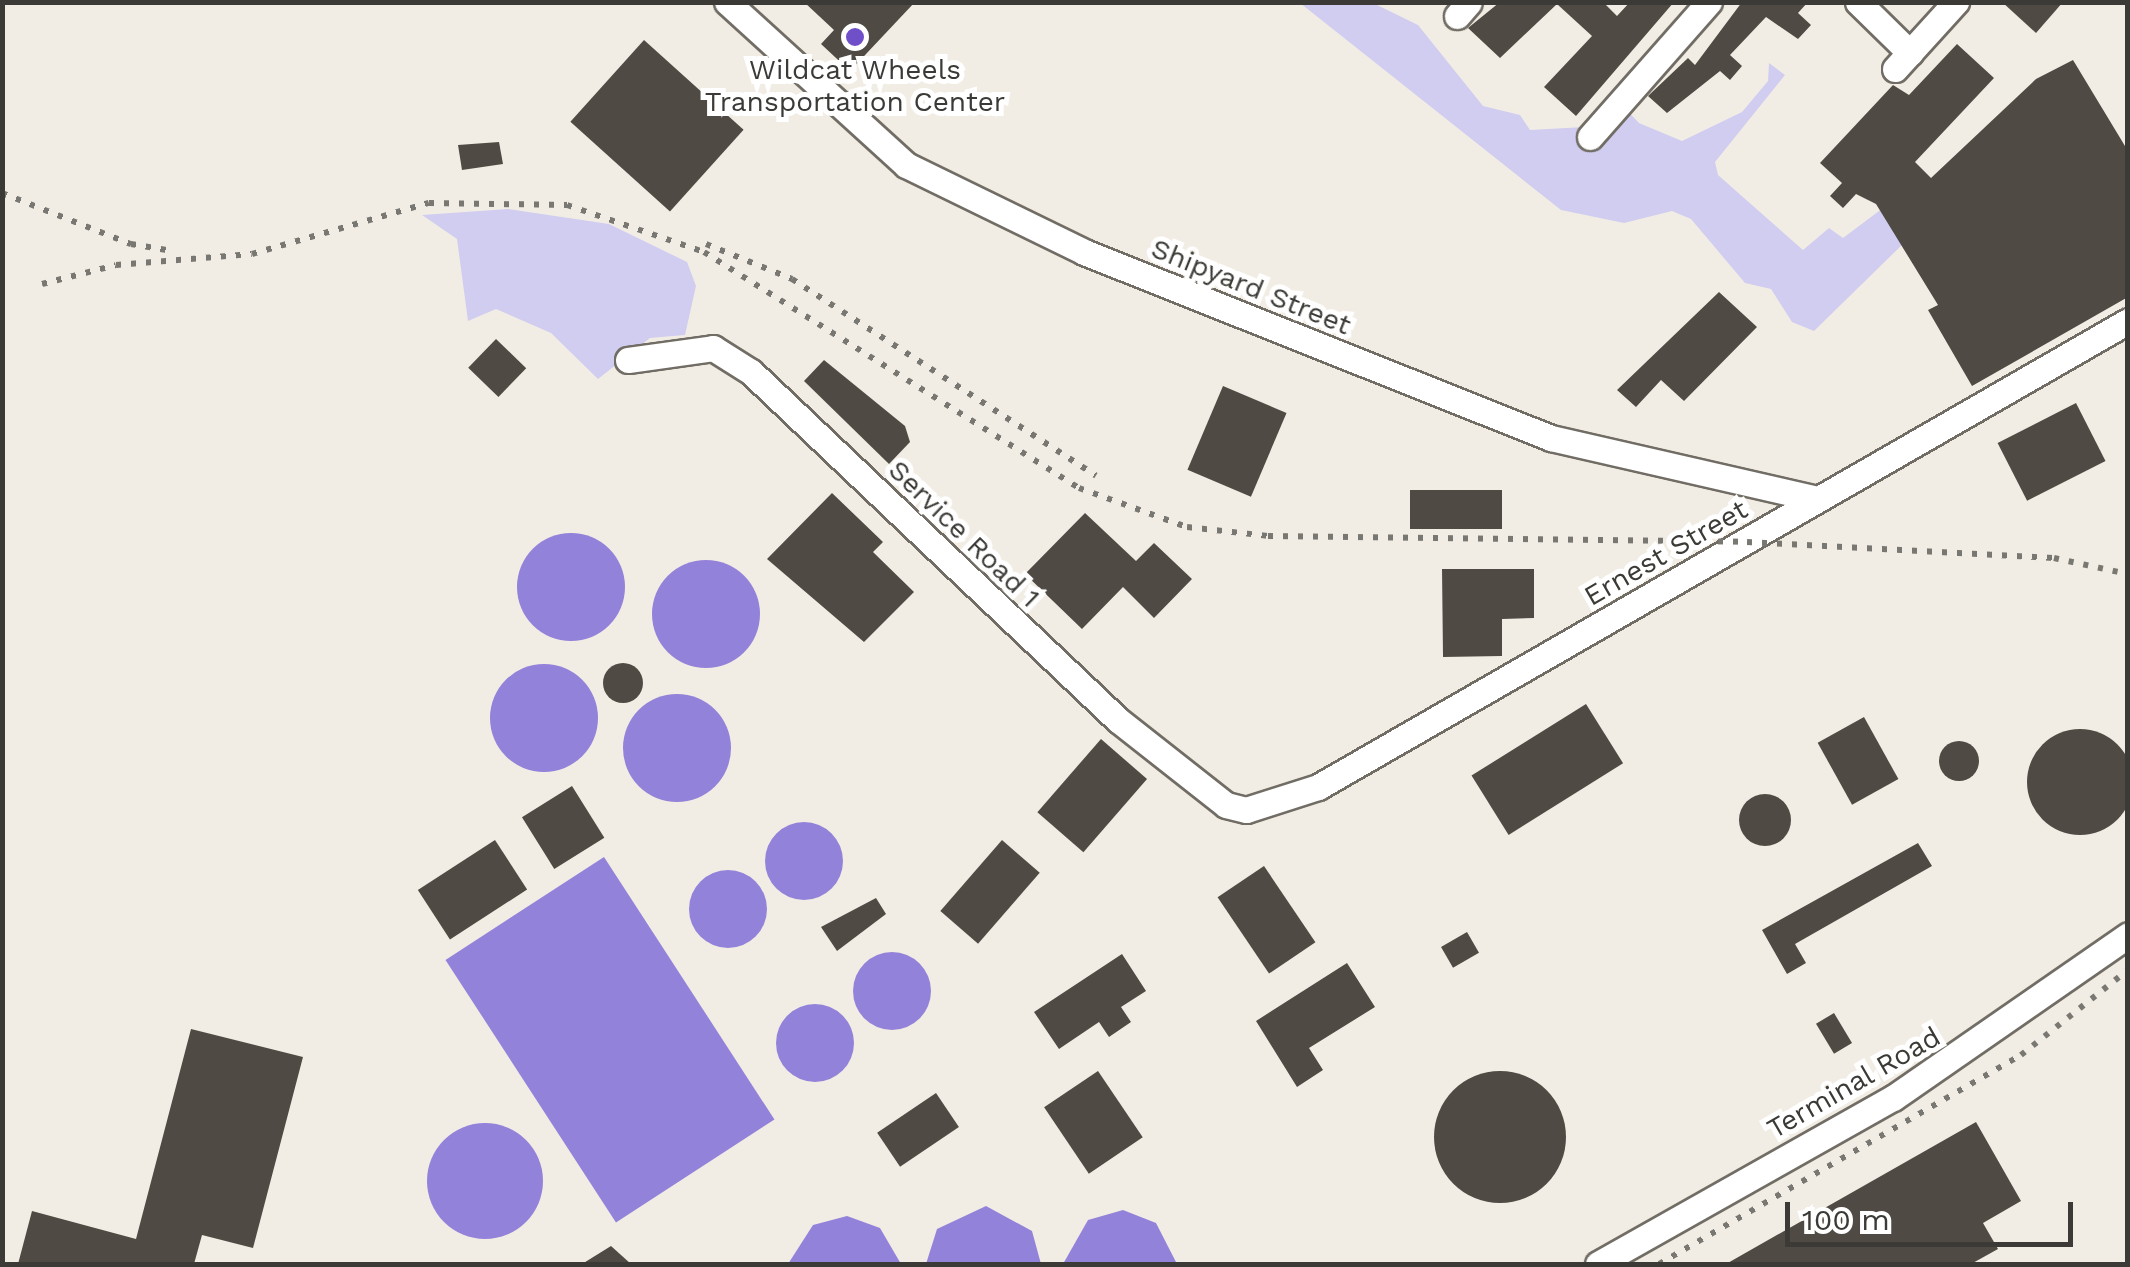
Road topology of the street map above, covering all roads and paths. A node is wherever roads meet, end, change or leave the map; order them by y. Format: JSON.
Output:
{"nodes":[{"id":1,"x":727,"y":2,"type":"edge"},
{"id":2,"x":1709,"y":2,"type":"edge"},
{"id":3,"x":1858,"y":2,"type":"edge"},
{"id":4,"x":1956,"y":2,"type":"edge"},
{"id":5,"x":1590,"y":138,"type":"dead end"},
{"id":6,"x":2128,"y":321,"type":"edge"},
{"id":7,"x":638,"y":356,"type":"dead end"},
{"id":8,"x":1817,"y":498,"type":"junction"},
{"id":9,"x":1226,"y":805,"type":"joint"},
{"id":10,"x":2128,"y":935,"type":"edge"},
{"id":11,"x":1598,"y":1264,"type":"edge"}],
"edges":[{"from":1,"to":8,"type":"street","name":"Shipyard Street"},
{"from":2,"to":5,"type":"street"},
{"from":3,"to":4,"type":"street"},
{"from":6,"to":8,"type":"street","name":"Ernest Street"},
{"from":7,"to":9,"type":"street","name":"Service Road 1"},
{"from":8,"to":9,"type":"street","name":"Ernest Street"},
{"from":10,"to":11,"type":"street","name":"Terminal Road"}]}
